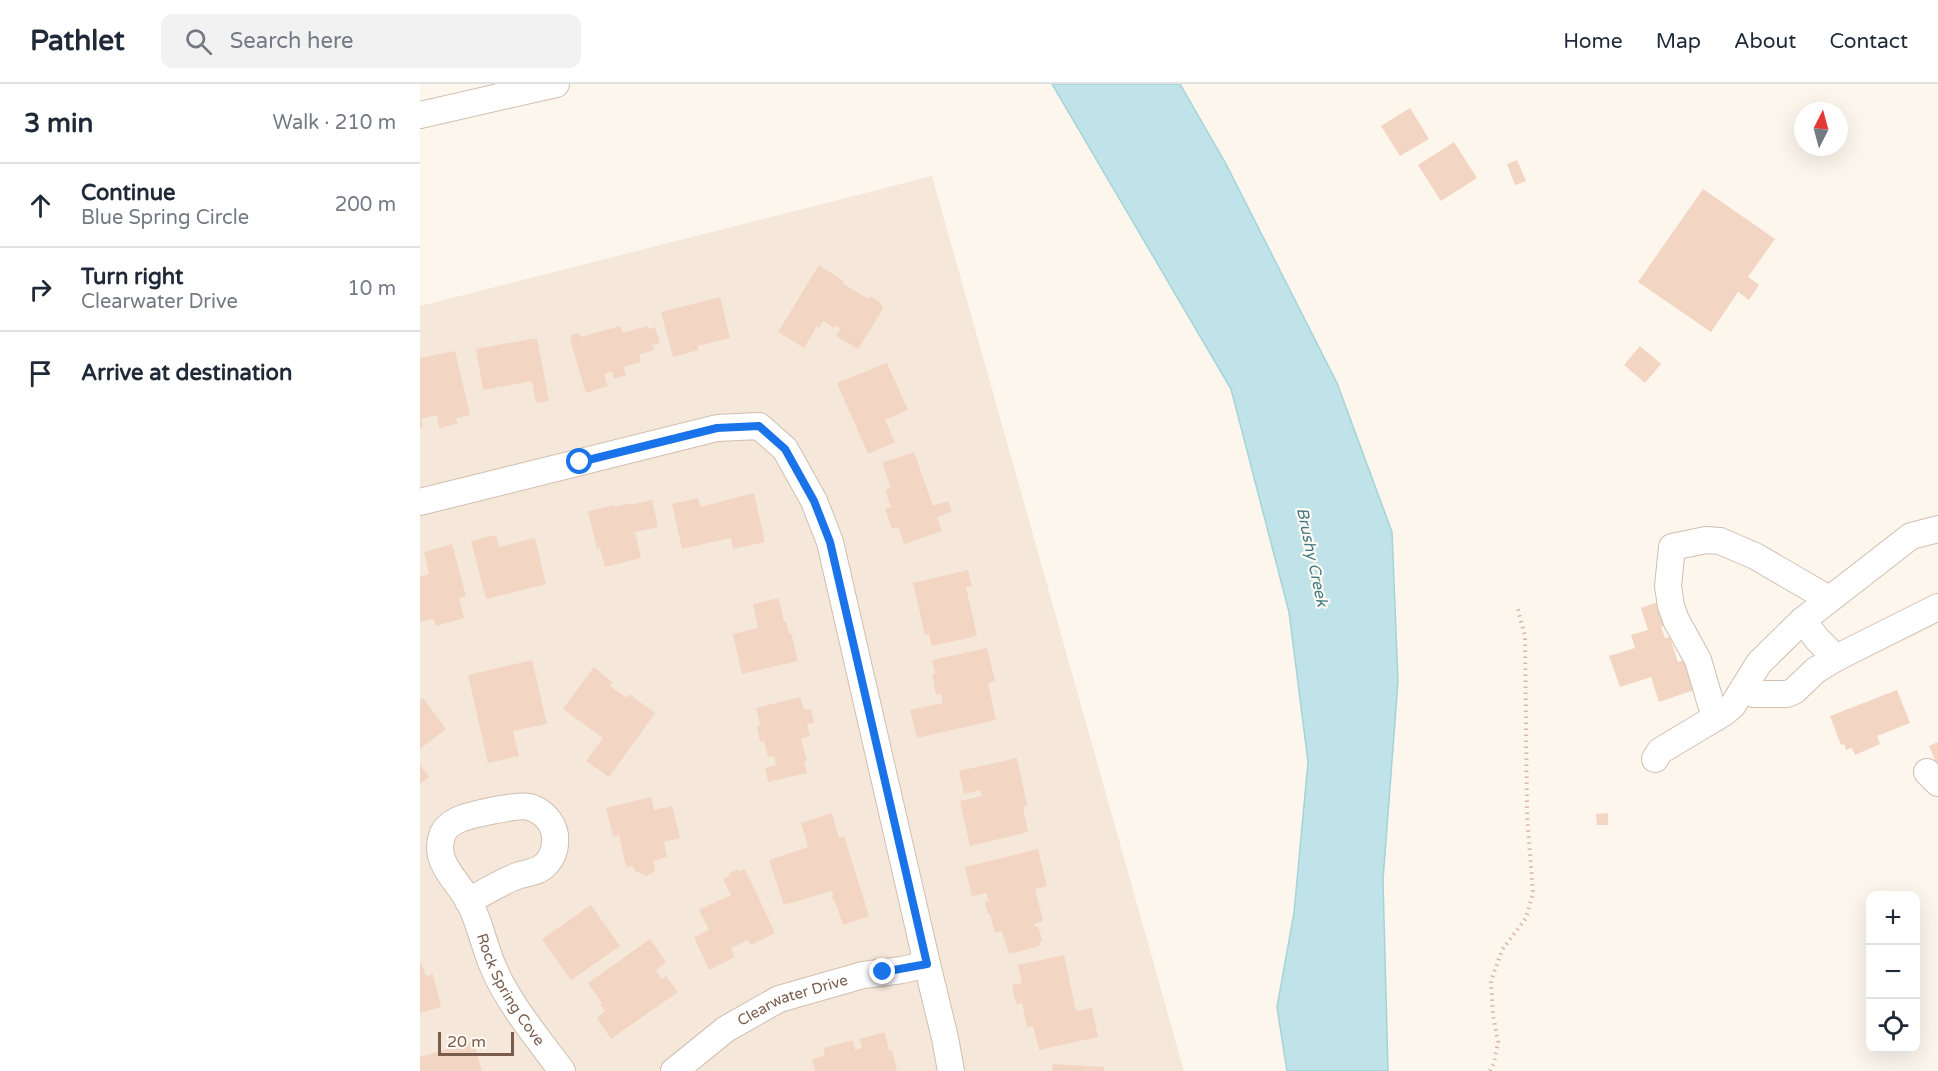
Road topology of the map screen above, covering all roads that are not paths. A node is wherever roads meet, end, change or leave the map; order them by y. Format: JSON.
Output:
{"nodes":[{"id":1,"x":556,"y":84,"type":"edge"},
{"id":2,"x":420,"y":115,"type":"edge"},
{"id":3,"x":420,"y":502,"type":"edge"},
{"id":4,"x":1938,"y":529,"type":"edge"},
{"id":5,"x":1829,"y":599,"type":"junction"},
{"id":6,"x":1938,"y":607,"type":"edge"},
{"id":7,"x":1803,"y":620,"type":"junction"},
{"id":8,"x":1836,"y":658,"type":"junction"},
{"id":9,"x":1743,"y":690,"type":"junction"},
{"id":10,"x":1715,"y":718,"type":"junction"},
{"id":11,"x":1655,"y":759,"type":"dead end"},
{"id":12,"x":468,"y":901,"type":"junction"},
{"id":13,"x":927,"y":964,"type":"junction"},
{"id":14,"x":562,"y":1071,"type":"edge"},
{"id":15,"x":674,"y":1071,"type":"edge"},
{"id":16,"x":951,"y":1071,"type":"edge"}],
"edges":[{"from":1,"to":2,"type":"street"},
{"from":3,"to":13,"type":"street"},
{"from":4,"to":5,"type":"street"},
{"from":5,"to":7,"type":"street"},
{"from":5,"to":10,"type":"street"},
{"from":6,"to":8,"type":"street"},
{"from":7,"to":8,"type":"street"},
{"from":7,"to":9,"type":"street"},
{"from":8,"to":9,"type":"street"},
{"from":9,"to":10,"type":"street"},
{"from":10,"to":11,"type":"street"},
{"from":12,"to":12,"type":"street","name":"Rock Spring Cove"},
{"from":12,"to":14,"type":"street","name":"Rock Spring Cove"},
{"from":13,"to":15,"type":"street","name":"Clearwater Drive"},
{"from":13,"to":16,"type":"street"}]}
